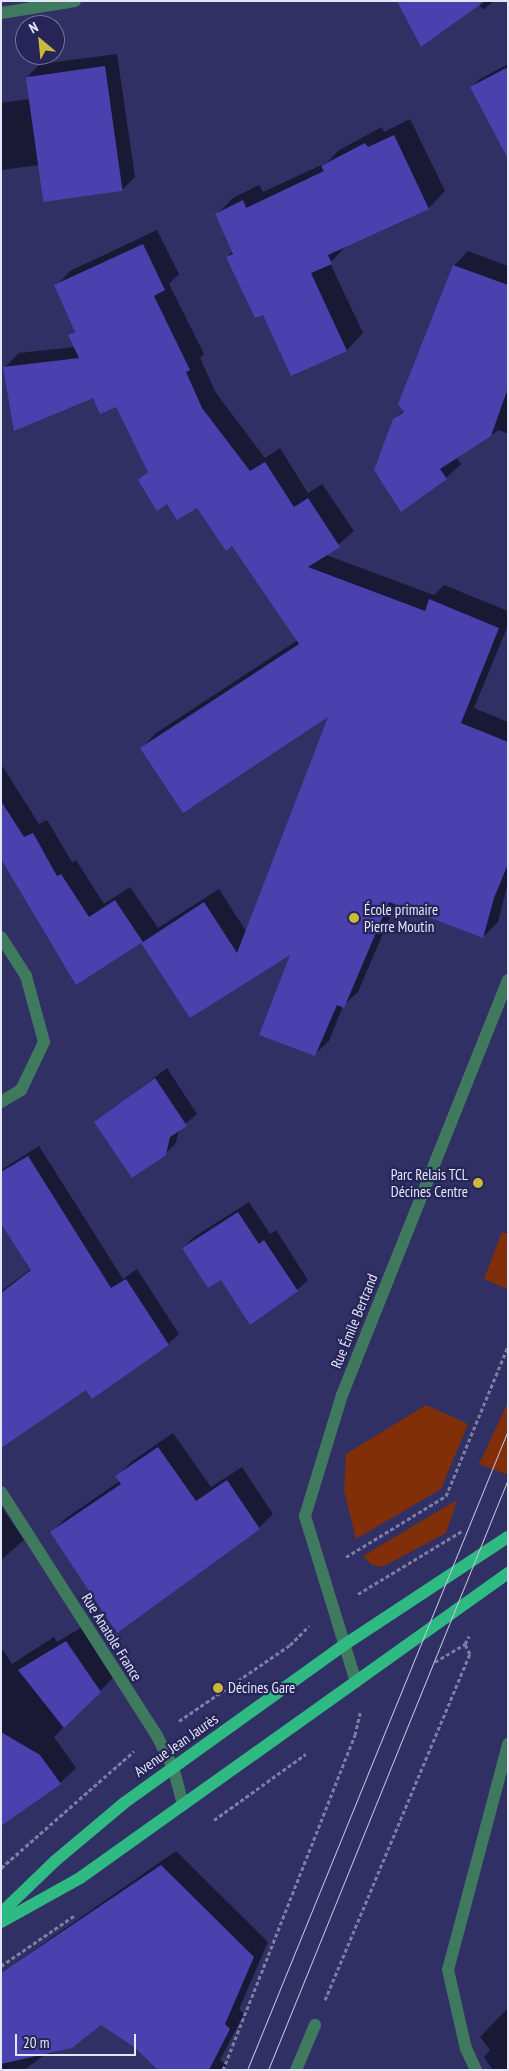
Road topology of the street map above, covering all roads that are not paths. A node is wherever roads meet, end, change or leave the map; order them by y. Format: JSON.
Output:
{"nodes":[{"id":1,"x":76,"y":1,"type":"edge"},
{"id":2,"x":1,"y":14,"type":"edge"},
{"id":3,"x":1,"y":937,"type":"edge"},
{"id":4,"x":508,"y":980,"type":"edge"},
{"id":5,"x":1,"y":1102,"type":"edge"},
{"id":6,"x":1,"y":1492,"type":"edge"},
{"id":7,"x":508,"y":1537,"type":"edge"},
{"id":8,"x":508,"y":1573,"type":"edge"},
{"id":9,"x":344,"y":1645,"type":"junction"},
{"id":10,"x":356,"y":1682,"type":"junction"},
{"id":11,"x":508,"y":1744,"type":"edge"},
{"id":12,"x":173,"y":1767,"type":"junction"},
{"id":13,"x":183,"y":1806,"type":"junction"},
{"id":14,"x":1,"y":1913,"type":"edge"},
{"id":15,"x":1,"y":1922,"type":"edge"},
{"id":16,"x":314,"y":2025,"type":"road end"},
{"id":17,"x":296,"y":2070,"type":"edge"},
{"id":18,"x":476,"y":2070,"type":"edge"}],
"edges":[{"from":1,"to":2,"type":"street"},
{"from":3,"to":5,"type":"street"},
{"from":4,"to":9,"type":"street","name":"Rue Émile Bertrand"},
{"from":6,"to":12,"type":"street","name":"Rue Anatole France"},
{"from":7,"to":9,"type":"main road","name":"Avenue Jean Jaurès"},
{"from":8,"to":10,"type":"main road"},
{"from":9,"to":10,"type":"street","name":"Rue Émile Bertrand"},
{"from":9,"to":12,"type":"main road","name":"Avenue Jean Jaurès"},
{"from":10,"to":13,"type":"main road"},
{"from":11,"to":18,"type":"street"},
{"from":12,"to":13,"type":"street","name":"Rue Anatole France"},
{"from":12,"to":14,"type":"main road","name":"Avenue Jean Jaurès"},
{"from":13,"to":15,"type":"main road"},
{"from":16,"to":17,"type":"street"}]}
